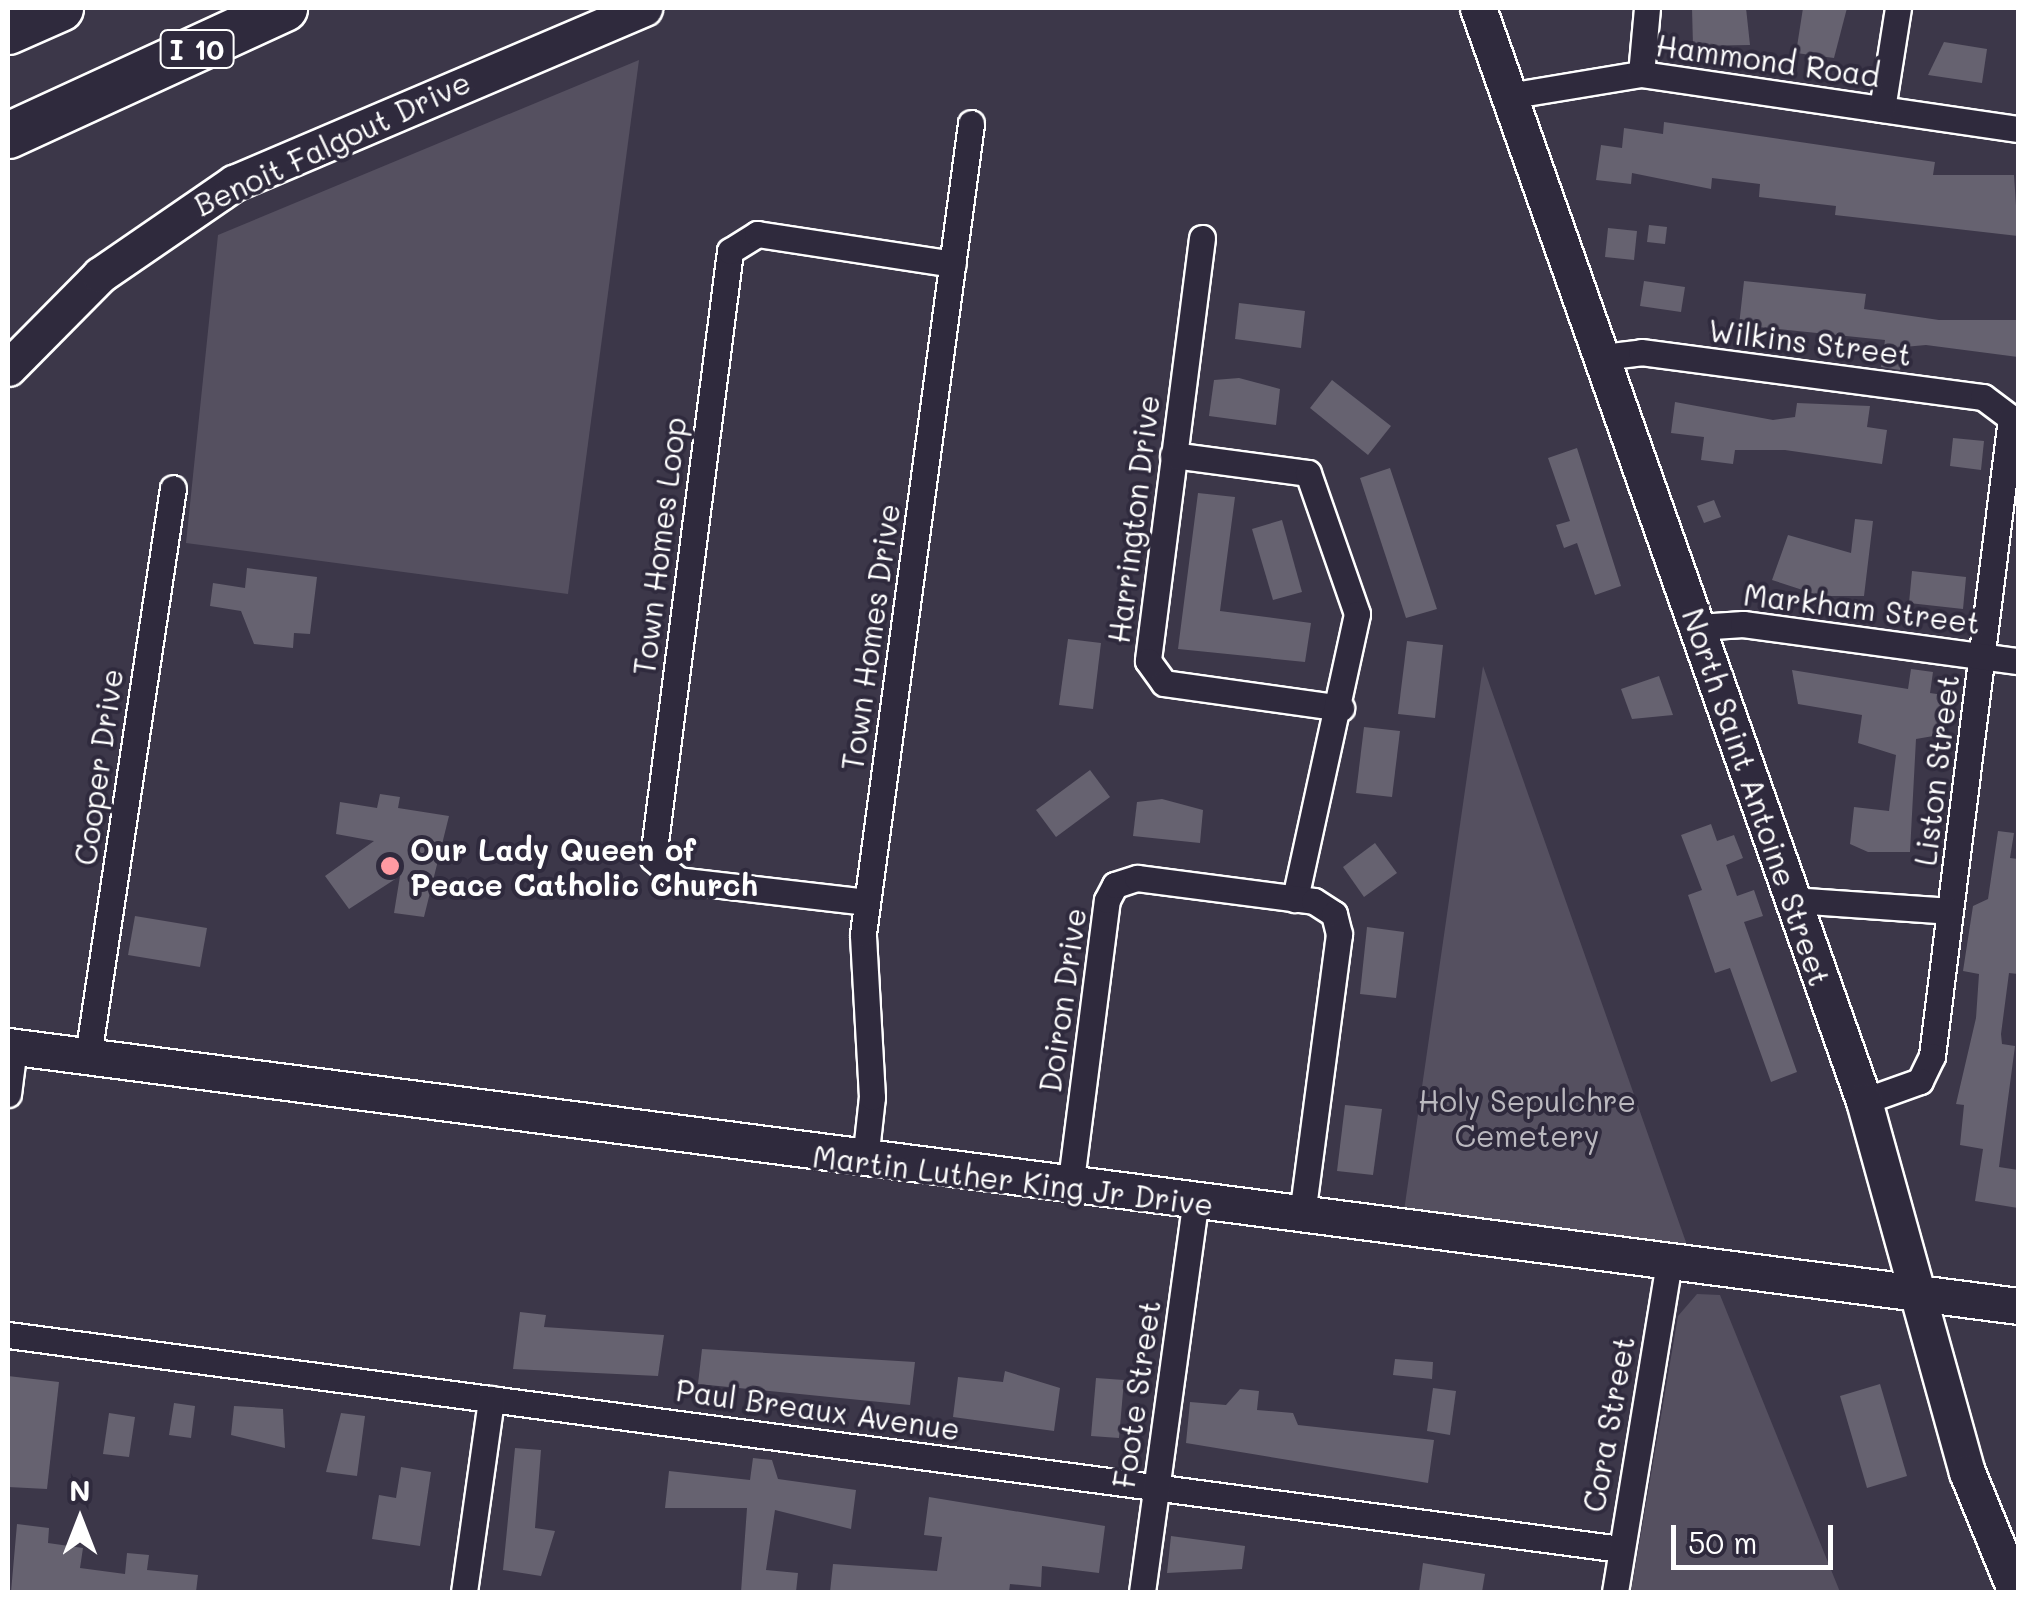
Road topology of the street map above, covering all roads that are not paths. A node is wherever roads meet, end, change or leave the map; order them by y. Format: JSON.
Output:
{"nodes":[{"id":1,"x":51,"y":8,"type":"edge"},
{"id":2,"x":60,"y":8,"type":"edge"},
{"id":3,"x":284,"y":8,"type":"edge"},
{"id":4,"x":644,"y":8,"type":"edge"},
{"id":5,"x":1478,"y":8,"type":"edge"},
{"id":6,"x":1647,"y":8,"type":"edge"},
{"id":7,"x":1898,"y":8,"type":"edge"},
{"id":8,"x":8,"y":23,"type":"edge"},
{"id":9,"x":8,"y":32,"type":"edge"},
{"id":10,"x":1641,"y":74,"type":"junction"},
{"id":11,"x":110,"y":90,"type":"junction"},
{"id":12,"x":1508,"y":96,"type":"junction"},
{"id":13,"x":1882,"y":109,"type":"junction"},
{"id":14,"x":971,"y":123,"type":"dead end"},
{"id":15,"x":2018,"y":130,"type":"edge"},
{"id":16,"x":8,"y":136,"type":"edge"},
{"id":17,"x":8,"y":143,"type":"edge"},
{"id":18,"x":1202,"y":238,"type":"dead end"},
{"id":19,"x":954,"y":264,"type":"junction"},
{"id":20,"x":1603,"y":357,"type":"junction"},
{"id":21,"x":8,"y":368,"type":"edge"},
{"id":22,"x":2006,"y":406,"type":"joint"},
{"id":23,"x":1172,"y":455,"type":"junction"},
{"id":24,"x":173,"y":488,"type":"dead end"},
{"id":25,"x":1698,"y":627,"type":"junction"},
{"id":26,"x":1984,"y":656,"type":"junction"},
{"id":27,"x":2018,"y":661,"type":"edge"},
{"id":28,"x":1341,"y":708,"type":"junction"},
{"id":29,"x":1296,"y":899,"type":"junction"},
{"id":30,"x":1793,"y":900,"type":"junction"},
{"id":31,"x":867,"y":902,"type":"junction"},
{"id":32,"x":1950,"y":910,"type":"junction"},
{"id":33,"x":11,"y":1046,"type":"edge"},
{"id":34,"x":88,"y":1056,"type":"junction"},
{"id":35,"x":8,"y":1094,"type":"edge"},
{"id":36,"x":1864,"y":1102,"type":"junction"},
{"id":37,"x":865,"y":1160,"type":"junction"},
{"id":38,"x":1070,"y":1188,"type":"junction"},
{"id":39,"x":1195,"y":1204,"type":"junction"},
{"id":40,"x":1302,"y":1216,"type":"junction"},
{"id":41,"x":1668,"y":1267,"type":"junction"},
{"id":42,"x":1919,"y":1292,"type":"junction"},
{"id":43,"x":2018,"y":1306,"type":"edge"},
{"id":44,"x":8,"y":1335,"type":"edge"},
{"id":45,"x":491,"y":1399,"type":"junction"},
{"id":46,"x":1156,"y":1486,"type":"junction"},
{"id":47,"x":1620,"y":1549,"type":"junction"},
{"id":48,"x":464,"y":1592,"type":"edge"},
{"id":49,"x":1142,"y":1592,"type":"edge"},
{"id":50,"x":1615,"y":1592,"type":"edge"},
{"id":51,"x":2016,"y":1592,"type":"edge"}],
"edges":[{"from":1,"to":8,"type":"highway"},
{"from":2,"to":9,"type":"highway"},
{"from":3,"to":11,"type":"highway","number":"I 10"},
{"from":4,"to":21,"type":"street","name":"Benoit Falgout Drive"},
{"from":5,"to":12,"type":"street","name":"North Saint Antoine Street"},
{"from":6,"to":10,"type":"street"},
{"from":7,"to":13,"type":"street"},
{"from":10,"to":12,"type":"street","name":"Hammond Road"},
{"from":10,"to":13,"type":"street","name":"Hammond Road"},
{"from":11,"to":16,"type":"highway","number":"I 10"},
{"from":11,"to":17,"type":"highway"},
{"from":12,"to":20,"type":"street","name":"North Saint Antoine Street"},
{"from":13,"to":15,"type":"street","name":"Hammond Road"},
{"from":14,"to":19,"type":"street","name":"Town Homes Drive"},
{"from":18,"to":23,"type":"street","name":"Harrington Drive"},
{"from":19,"to":31,"type":"street","name":"Town Homes Drive"},
{"from":19,"to":31,"type":"street","name":"Town Homes Loop"},
{"from":20,"to":22,"type":"street","name":"Wilkins Street"},
{"from":20,"to":25,"type":"street","name":"North Saint Antoine Street"},
{"from":22,"to":26,"type":"street","name":"Liston Street"},
{"from":23,"to":28,"type":"street"},
{"from":23,"to":28,"type":"street","name":"Harrington Drive"},
{"from":24,"to":34,"type":"street","name":"Cooper Drive"},
{"from":25,"to":26,"type":"street","name":"Markham Street"},
{"from":25,"to":30,"type":"street","name":"North Saint Antoine Street"},
{"from":26,"to":27,"type":"street","name":"Markham Street"},
{"from":26,"to":32,"type":"street","name":"Liston Street"},
{"from":28,"to":29,"type":"street"},
{"from":29,"to":38,"type":"street","name":"Doiron Drive"},
{"from":29,"to":40,"type":"street"},
{"from":30,"to":32,"type":"street"},
{"from":30,"to":36,"type":"street","name":"North Saint Antoine Street"},
{"from":31,"to":37,"type":"street","name":"Town Homes Drive"},
{"from":32,"to":36,"type":"street","name":"Liston Street"},
{"from":33,"to":34,"type":"street","name":"Martin Luther King Jr Drive"},
{"from":33,"to":35,"type":"street"},
{"from":34,"to":37,"type":"street","name":"Martin Luther King Jr Drive"},
{"from":36,"to":42,"type":"street","name":"North Saint Antoine Street"},
{"from":37,"to":38,"type":"street","name":"Martin Luther King Jr Drive"},
{"from":38,"to":39,"type":"street","name":"Martin Luther King Jr Drive"},
{"from":39,"to":40,"type":"street","name":"Martin Luther King Jr Drive"},
{"from":39,"to":46,"type":"street","name":"Foote Street"},
{"from":40,"to":41,"type":"street","name":"Martin Luther King Jr Drive"},
{"from":41,"to":42,"type":"street","name":"Martin Luther King Jr Drive"},
{"from":41,"to":47,"type":"street","name":"Cora Street"},
{"from":42,"to":43,"type":"street","name":"Martin Luther King Jr Drive"},
{"from":42,"to":51,"type":"street","name":"North Saint Antoine Street"},
{"from":44,"to":45,"type":"street","name":"Paul Breaux Avenue"},
{"from":45,"to":46,"type":"street","name":"Paul Breaux Avenue"},
{"from":45,"to":48,"type":"street"},
{"from":46,"to":47,"type":"street","name":"Paul Breaux Avenue"},
{"from":46,"to":49,"type":"street","name":"Foote Street"},
{"from":47,"to":50,"type":"street","name":"Cora Street"}]}
